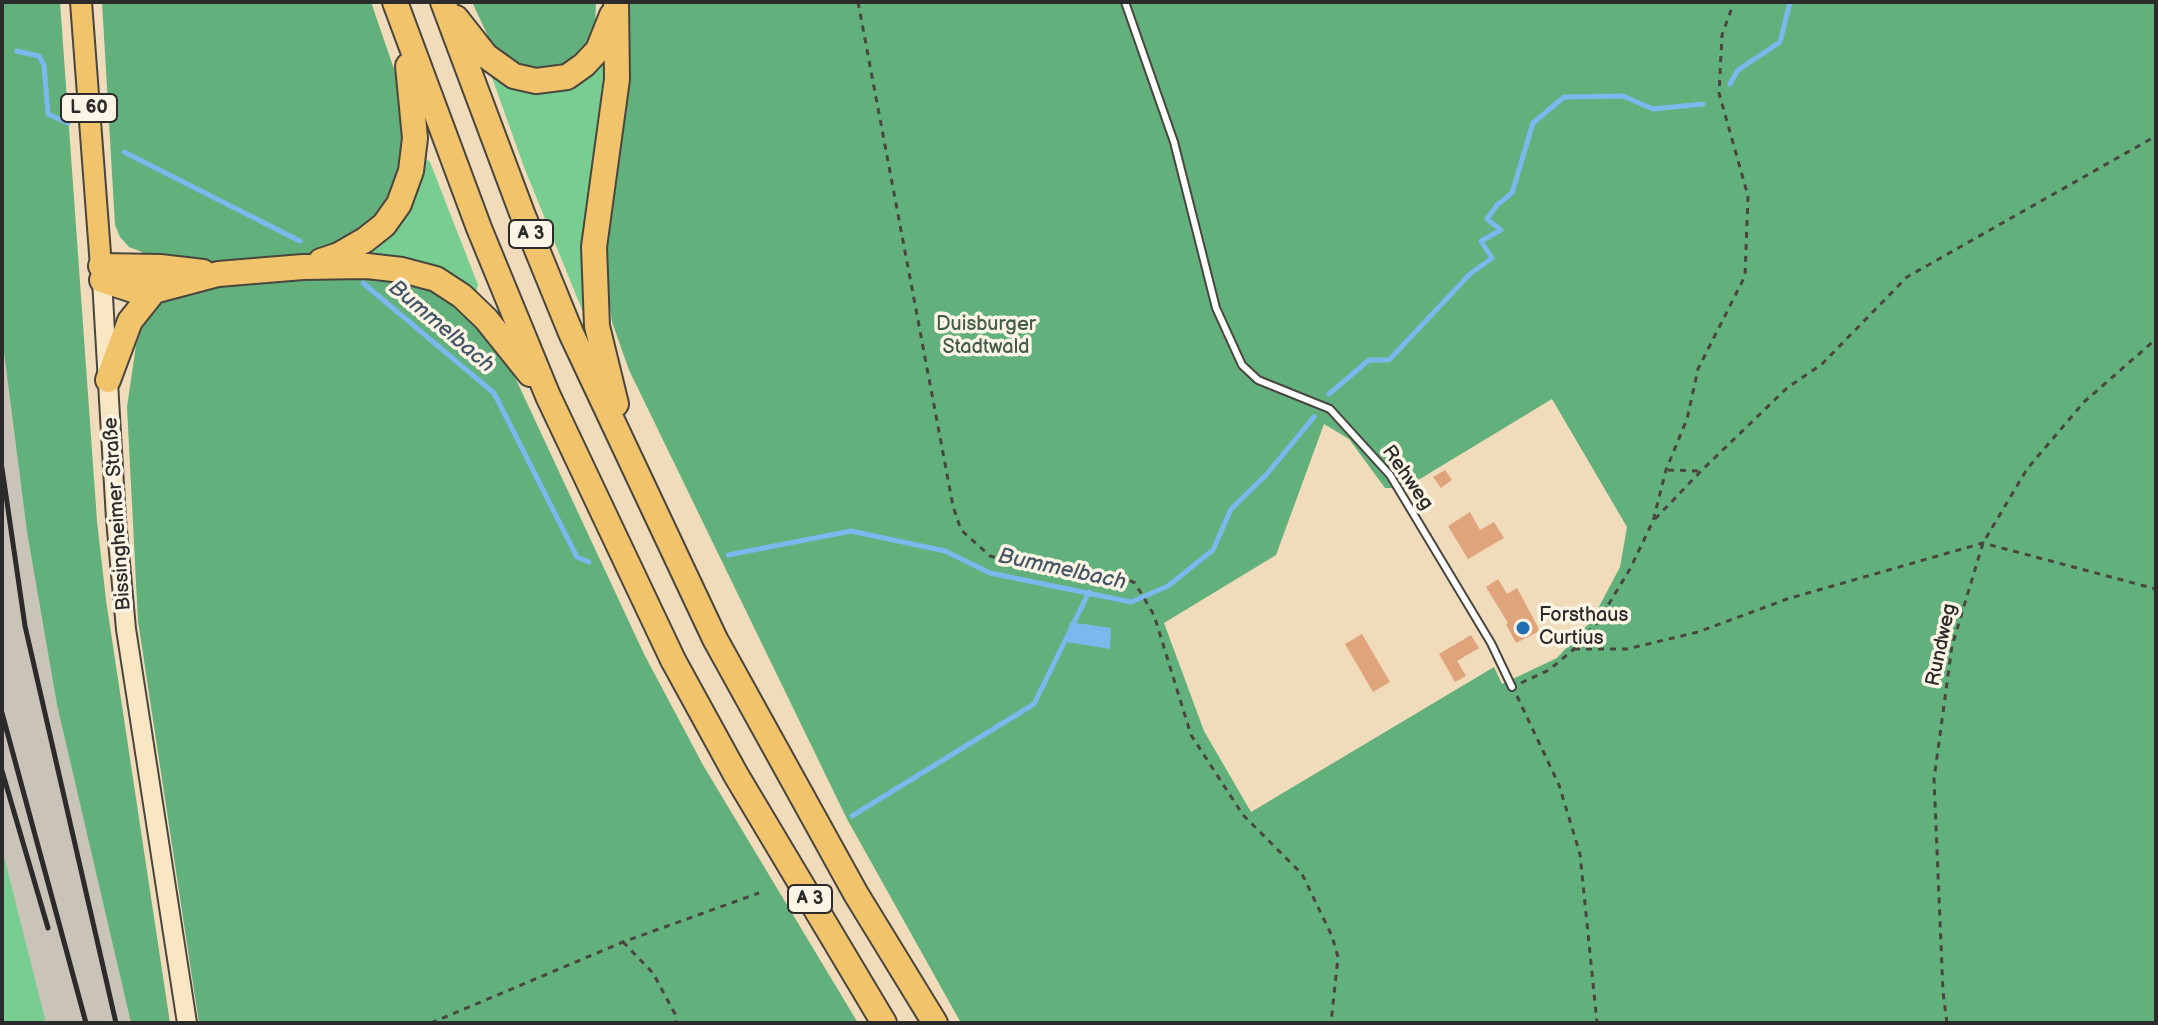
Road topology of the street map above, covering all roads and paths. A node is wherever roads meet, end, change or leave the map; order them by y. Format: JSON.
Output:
{"nodes":[{"id":1,"x":81,"y":2,"type":"edge"},
{"id":2,"x":395,"y":2,"type":"edge"},
{"id":3,"x":858,"y":2,"type":"edge"},
{"id":4,"x":1125,"y":2,"type":"edge"},
{"id":5,"x":1734,"y":2,"type":"edge"},
{"id":6,"x":443,"y":3,"type":"edge"},
{"id":7,"x":616,"y":4,"type":"edge"},
{"id":8,"x":404,"y":32,"type":"junction"},
{"id":9,"x":2156,"y":136,"type":"edge"},
{"id":10,"x":303,"y":267,"type":"junction"},
{"id":11,"x":102,"y":273,"type":"junction"},
{"id":12,"x":218,"y":274,"type":"junction"},
{"id":13,"x":154,"y":291,"type":"junction"},
{"id":14,"x":2156,"y":339,"type":"edge"},
{"id":15,"x":108,"y":380,"type":"junction"},
{"id":16,"x":548,"y":396,"type":"junction"},
{"id":17,"x":630,"y":460,"type":"junction"},
{"id":18,"x":1666,"y":470,"type":"junction"},
{"id":19,"x":1701,"y":471,"type":"junction"},
{"id":20,"x":1653,"y":521,"type":"junction"},
{"id":21,"x":1983,"y":543,"type":"junction"},
{"id":22,"x":2156,"y":589,"type":"edge"},
{"id":23,"x":1574,"y":649,"type":"junction"},
{"id":24,"x":1512,"y":687,"type":"junction"},
{"id":25,"x":759,"y":893,"type":"dead end"},
{"id":26,"x":623,"y":942,"type":"junction"},
{"id":27,"x":187,"y":1023,"type":"edge"},
{"id":28,"x":431,"y":1023,"type":"edge"},
{"id":29,"x":676,"y":1023,"type":"edge"},
{"id":30,"x":884,"y":1023,"type":"edge"},
{"id":31,"x":935,"y":1023,"type":"edge"},
{"id":32,"x":1331,"y":1023,"type":"edge"},
{"id":33,"x":1597,"y":1023,"type":"edge"},
{"id":34,"x":1947,"y":1023,"type":"edge"}],
"edges":[{"from":1,"to":11,"type":"main road","name":"Bissingheimer Straße","number":"L 60"},
{"from":2,"to":8,"type":"highway","number":"A 3"},
{"from":3,"to":32,"type":"path"},
{"from":4,"to":24,"type":"lane","name":"Rehweg"},
{"from":5,"to":18,"type":"path"},
{"from":6,"to":7,"type":"highway"},
{"from":6,"to":17,"type":"highway","number":"A 3"},
{"from":7,"to":17,"type":"highway"},
{"from":8,"to":10,"type":"highway"},
{"from":8,"to":16,"type":"highway","number":"A 3"},
{"from":9,"to":19,"type":"path"},
{"from":10,"to":12,"type":"highway"},
{"from":10,"to":16,"type":"highway"},
{"from":11,"to":12,"type":"highway"},
{"from":11,"to":13,"type":"highway"},
{"from":11,"to":15,"type":"main road","name":"Bissingheimer Straße","number":"L 60"},
{"from":12,"to":13,"type":"highway"},
{"from":13,"to":15,"type":"highway"},
{"from":14,"to":21,"type":"path","name":"Rundweg"},
{"from":15,"to":27,"type":"main road","name":"Bissingheimer Straße","number":"L 60"},
{"from":16,"to":30,"type":"highway","number":"A 3"},
{"from":17,"to":31,"type":"highway","number":"A 3"},
{"from":18,"to":19,"type":"path"},
{"from":18,"to":20,"type":"path"},
{"from":19,"to":20,"type":"path"},
{"from":20,"to":23,"type":"path"},
{"from":21,"to":22,"type":"path"},
{"from":21,"to":23,"type":"path"},
{"from":21,"to":34,"type":"path","name":"Rundweg"},
{"from":23,"to":24,"type":"path"},
{"from":24,"to":33,"type":"path"},
{"from":25,"to":26,"type":"path"},
{"from":26,"to":28,"type":"path"},
{"from":26,"to":29,"type":"path"}]}
